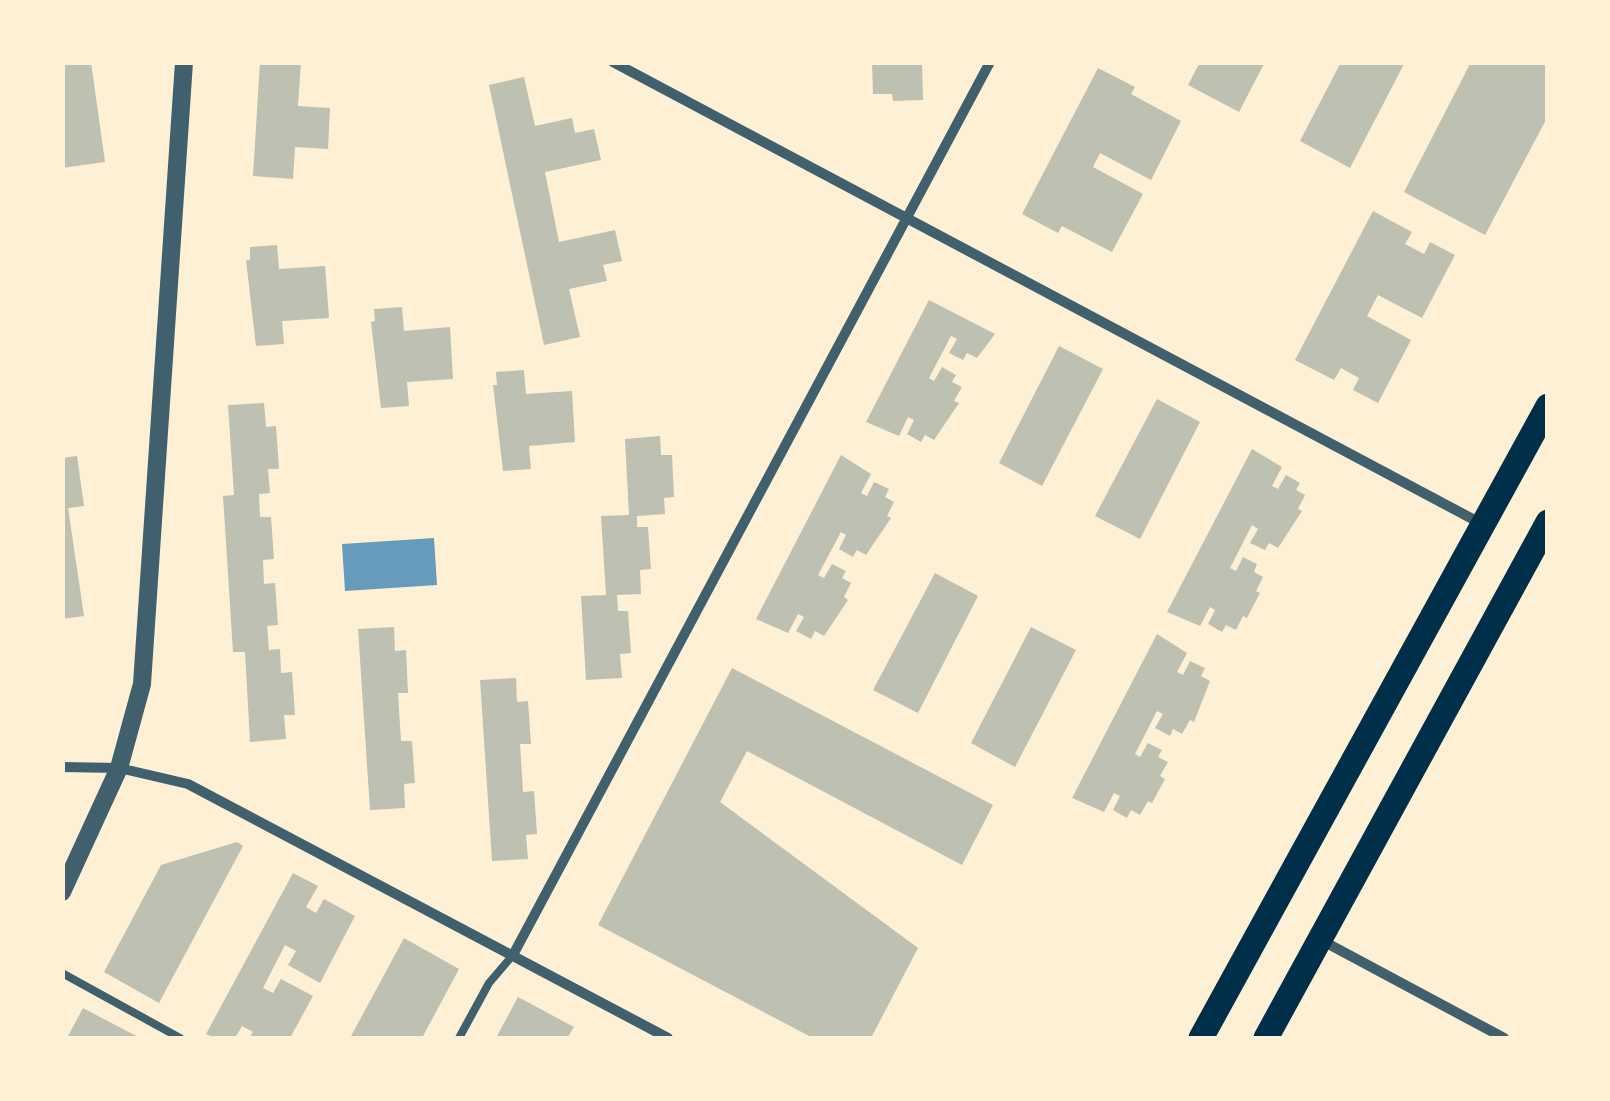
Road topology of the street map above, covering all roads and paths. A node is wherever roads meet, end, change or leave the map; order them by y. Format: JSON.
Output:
{"nodes":[{"id":1,"x":184,"y":62,"type":"edge"},
{"id":2,"x":612,"y":62,"type":"edge"},
{"id":3,"x":990,"y":62,"type":"edge"},
{"id":4,"x":908,"y":217,"type":"junction"},
{"id":5,"x":1548,"y":406,"type":"edge"},
{"id":6,"x":1548,"y":522,"type":"edge"},
{"id":7,"x":1483,"y":525,"type":"junction"},
{"id":8,"x":62,"y":767,"type":"edge"},
{"id":9,"x":120,"y":768,"type":"junction"},
{"id":10,"x":62,"y":892,"type":"edge"},
{"id":11,"x":1320,"y":940,"type":"junction"},
{"id":12,"x":513,"y":955,"type":"junction"},
{"id":13,"x":62,"y":972,"type":"edge"},
{"id":14,"x":180,"y":1038,"type":"edge"},
{"id":15,"x":459,"y":1038,"type":"edge"},
{"id":16,"x":668,"y":1038,"type":"edge"},
{"id":17,"x":1201,"y":1038,"type":"edge"},
{"id":18,"x":1266,"y":1038,"type":"edge"},
{"id":19,"x":1504,"y":1038,"type":"edge"}],
"edges":[{"from":1,"to":9,"type":"street"},
{"from":2,"to":4,"type":"street"},
{"from":3,"to":4,"type":"street"},
{"from":4,"to":7,"type":"street"},
{"from":4,"to":12,"type":"street"},
{"from":5,"to":7,"type":"main road"},
{"from":6,"to":11,"type":"main road"},
{"from":7,"to":17,"type":"main road"},
{"from":8,"to":9,"type":"street"},
{"from":9,"to":10,"type":"street"},
{"from":9,"to":12,"type":"street"},
{"from":11,"to":18,"type":"main road"},
{"from":11,"to":19,"type":"street"},
{"from":12,"to":15,"type":"lane"},
{"from":12,"to":16,"type":"street"},
{"from":13,"to":14,"type":"lane"}]}
